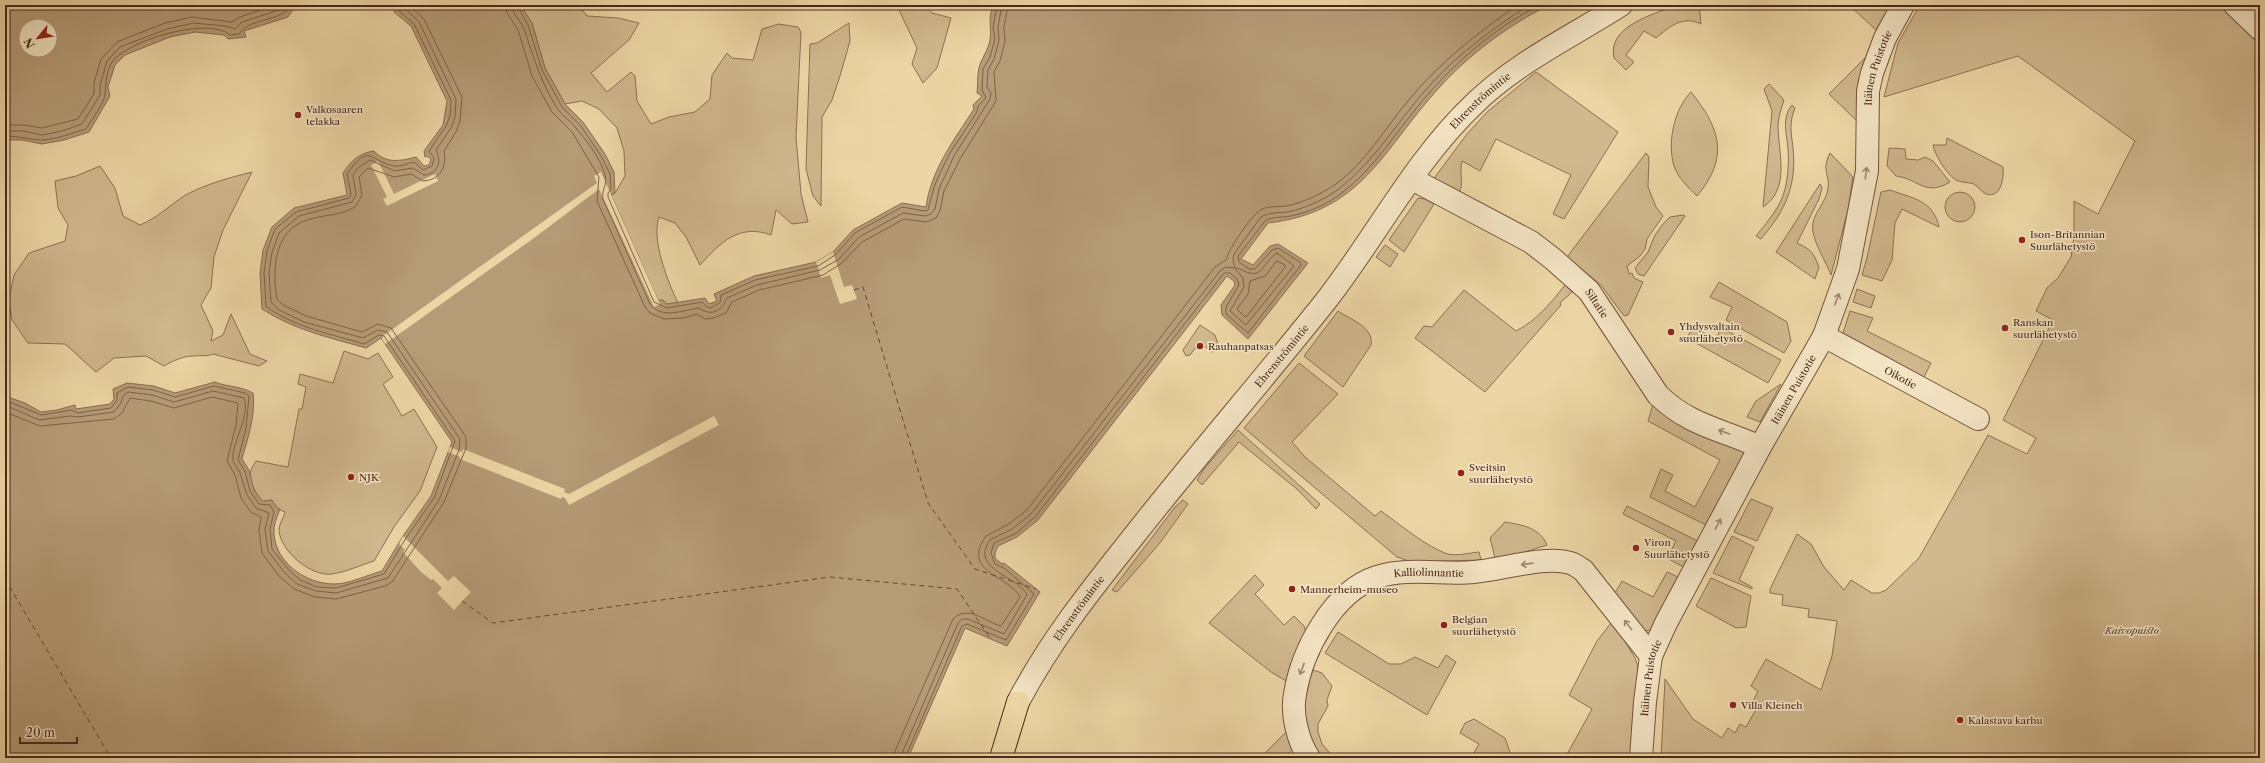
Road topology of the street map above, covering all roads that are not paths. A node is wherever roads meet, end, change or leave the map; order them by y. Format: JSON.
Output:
{"nodes":[{"id":1,"x":1621,"y":5,"type":"edge"},
{"id":2,"x":1903,"y":5,"type":"edge"},
{"id":3,"x":2234,"y":5,"type":"edge"},
{"id":4,"x":2260,"y":29,"type":"edge"},
{"id":5,"x":1412,"y":179,"type":"junction"},
{"id":6,"x":1824,"y":336,"type":"junction"},
{"id":7,"x":1978,"y":419,"type":"dead end"},
{"id":8,"x":1760,"y":447,"type":"junction"},
{"id":9,"x":1652,"y":656,"type":"junction"},
{"id":10,"x":1018,"y":702,"type":"joint"},
{"id":11,"x":1001,"y":758,"type":"edge"},
{"id":12,"x":1309,"y":758,"type":"edge"},
{"id":13,"x":1641,"y":758,"type":"edge"}],
"edges":[{"from":1,"to":5,"type":"street","name":"Ehrenströmintie"},
{"from":6,"to":2,"type":"street","name":"Itäinen Puistotie","one_way":true},
{"from":3,"to":4,"type":"street"},
{"from":8,"to":5,"type":"street","name":"Siltatie","one_way":true},
{"from":5,"to":10,"type":"street","name":"Ehrenströmintie"},
{"from":6,"to":7,"type":"street","name":"Oikotie"},
{"from":6,"to":8,"type":"street","name":"Itäinen Puistotie"},
{"from":9,"to":8,"type":"street","name":"Itäinen Puistotie","one_way":true},
{"from":9,"to":12,"type":"street","name":"Kalliolinnantie","one_way":true},
{"from":9,"to":13,"type":"street","name":"Itäinen Puistotie"},
{"from":10,"to":11,"type":"main road","name":"Ehrenströmintie"}]}
